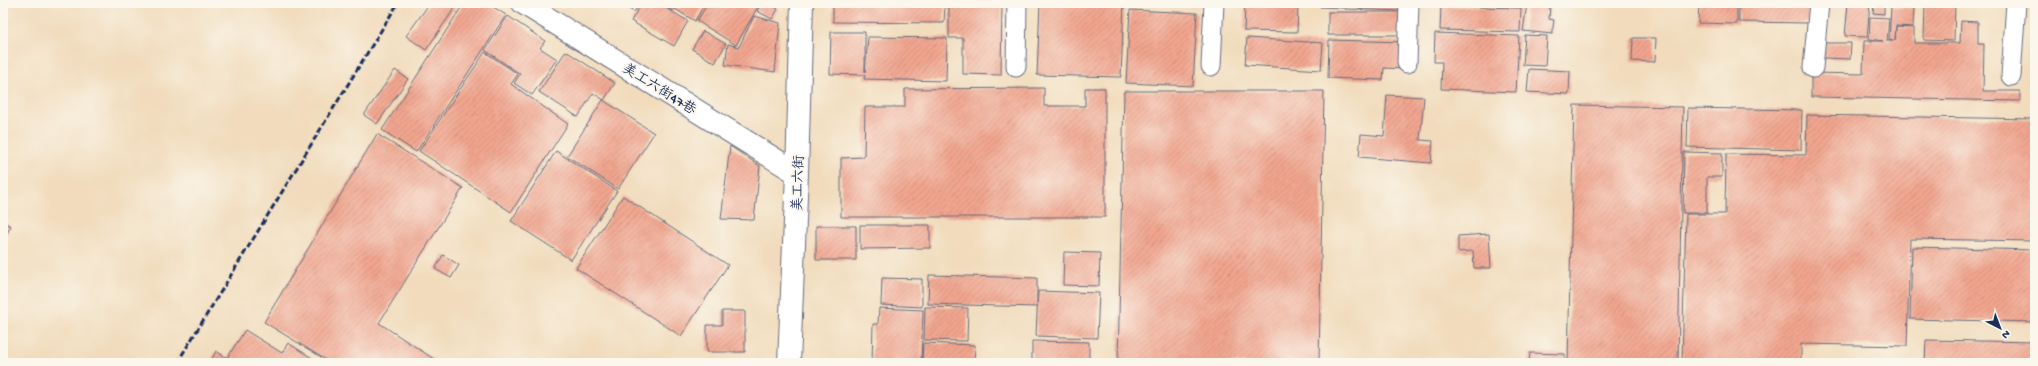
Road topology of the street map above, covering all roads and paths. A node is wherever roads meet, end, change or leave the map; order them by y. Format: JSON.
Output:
{"nodes":[{"id":1,"x":523,"y":3,"type":"edge"},
{"id":2,"x":802,"y":3,"type":"edge"},
{"id":3,"x":1017,"y":3,"type":"edge"},
{"id":4,"x":1214,"y":3,"type":"edge"},
{"id":5,"x":1409,"y":3,"type":"edge"},
{"id":6,"x":1819,"y":3,"type":"edge"},
{"id":7,"x":2016,"y":3,"type":"edge"},
{"id":8,"x":1407,"y":62,"type":"dead end"},
{"id":9,"x":1211,"y":66,"type":"dead end"},
{"id":10,"x":1016,"y":67,"type":"dead end"},
{"id":11,"x":1813,"y":68,"type":"dead end"},
{"id":12,"x":2011,"y":76,"type":"dead end"},
{"id":13,"x":797,"y":173,"type":"junction"},
{"id":14,"x":789,"y":363,"type":"edge"}],
"edges":[{"from":1,"to":13,"type":"street","name":"美工六街47巷"},
{"from":2,"to":13,"type":"street","name":"美工六街"},
{"from":3,"to":10,"type":"lane"},
{"from":4,"to":9,"type":"lane"},
{"from":5,"to":8,"type":"lane"},
{"from":6,"to":11,"type":"lane"},
{"from":7,"to":12,"type":"lane"},
{"from":13,"to":14,"type":"street","name":"美工六街"}]}
